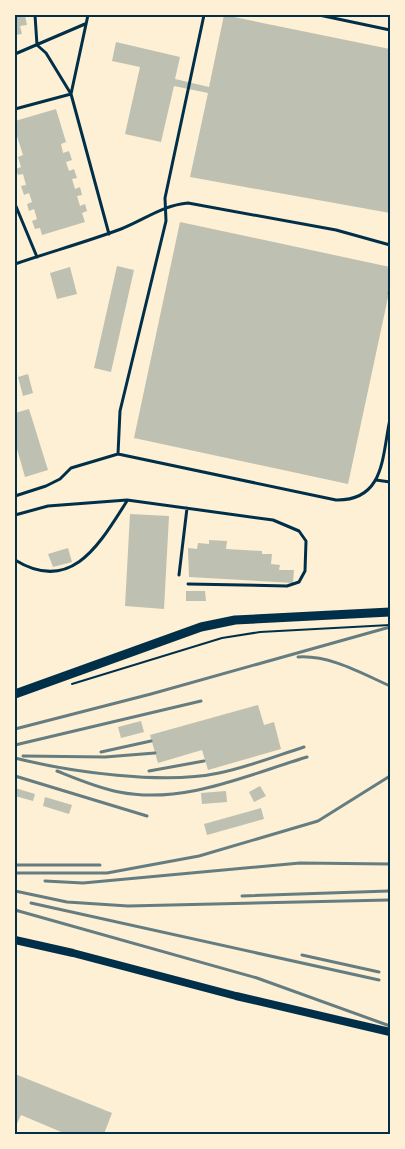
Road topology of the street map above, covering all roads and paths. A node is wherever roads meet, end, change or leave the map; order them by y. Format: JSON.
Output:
{"nodes":[{"id":1,"x":35,"y":15,"type":"edge"},
{"id":2,"x":88,"y":15,"type":"edge"},
{"id":3,"x":204,"y":15,"type":"edge"},
{"id":4,"x":319,"y":15,"type":"edge"},
{"id":5,"x":86,"y":23,"type":"junction"},
{"id":6,"x":390,"y":30,"type":"edge"},
{"id":7,"x":37,"y":45,"type":"junction"},
{"id":8,"x":15,"y":54,"type":"edge"},
{"id":9,"x":71,"y":94,"type":"junction"},
{"id":10,"x":15,"y":109,"type":"edge"},
{"id":11,"x":15,"y":204,"type":"edge"},
{"id":12,"x":165,"y":206,"type":"junction"},
{"id":13,"x":108,"y":234,"type":"junction"},
{"id":14,"x":390,"y":245,"type":"edge"},
{"id":15,"x":37,"y":257,"type":"junction"},
{"id":16,"x":15,"y":264,"type":"edge"},
{"id":17,"x":390,"y":419,"type":"edge"},
{"id":18,"x":118,"y":454,"type":"junction"},
{"id":19,"x":376,"y":480,"type":"junction"},
{"id":20,"x":390,"y":482,"type":"edge"},
{"id":21,"x":15,"y":496,"type":"edge"},
{"id":22,"x":127,"y":500,"type":"junction"},
{"id":23,"x":186,"y":508,"type":"junction"},
{"id":24,"x":15,"y":515,"type":"edge"},
{"id":25,"x":15,"y":560,"type":"edge"},
{"id":26,"x":179,"y":574,"type":"dead end"},
{"id":27,"x":188,"y":584,"type":"dead end"},
{"id":28,"x":390,"y":612,"type":"edge"},
{"id":29,"x":390,"y":625,"type":"edge"},
{"id":30,"x":72,"y":684,"type":"dead end"},
{"id":31,"x":15,"y":694,"type":"edge"},
{"id":32,"x":15,"y":940,"type":"edge"},
{"id":33,"x":390,"y":1032,"type":"edge"}],
"edges":[{"from":1,"to":7,"type":"lane"},
{"from":2,"to":5,"type":"lane"},
{"from":3,"to":12,"type":"lane"},
{"from":4,"to":6,"type":"lane"},
{"from":5,"to":7,"type":"lane"},
{"from":5,"to":9,"type":"lane"},
{"from":7,"to":8,"type":"lane"},
{"from":7,"to":9,"type":"lane"},
{"from":9,"to":10,"type":"lane"},
{"from":9,"to":13,"type":"lane"},
{"from":11,"to":15,"type":"lane"},
{"from":12,"to":13,"type":"lane"},
{"from":12,"to":14,"type":"lane"},
{"from":12,"to":18,"type":"lane"},
{"from":13,"to":15,"type":"lane"},
{"from":15,"to":16,"type":"lane"},
{"from":17,"to":19,"type":"lane"},
{"from":18,"to":19,"type":"lane"},
{"from":18,"to":21,"type":"lane"},
{"from":19,"to":20,"type":"lane"},
{"from":22,"to":23,"type":"lane"},
{"from":22,"to":24,"type":"lane"},
{"from":22,"to":25,"type":"lane"},
{"from":23,"to":26,"type":"lane"},
{"from":23,"to":27,"type":"lane"},
{"from":28,"to":31,"type":"main road"},
{"from":29,"to":30,"type":"path"},
{"from":32,"to":33,"type":"street"}]}
